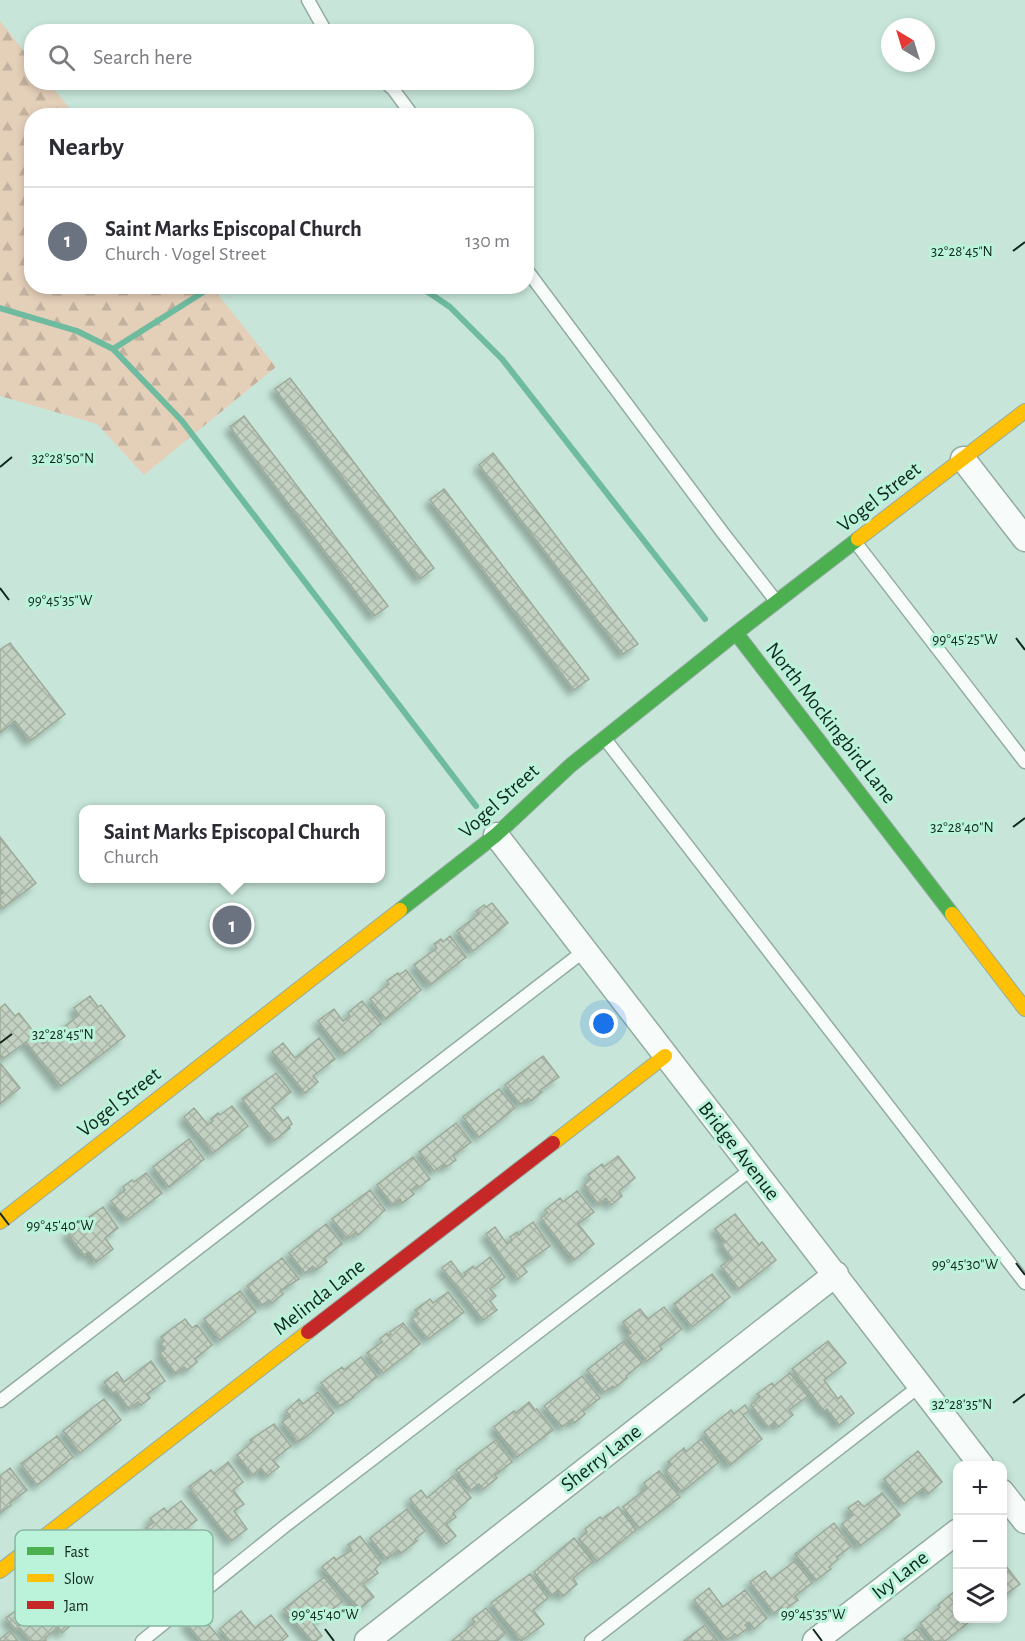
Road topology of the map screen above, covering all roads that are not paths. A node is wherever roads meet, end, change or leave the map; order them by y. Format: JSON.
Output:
{"nodes":[{"id":1,"x":308,"y":0,"type":"edge"},
{"id":2,"x":322,"y":24,"type":"edge"},
{"id":3,"x":394,"y":90,"type":"edge"},
{"id":4,"x":407,"y":108,"type":"edge"},
{"id":5,"x":534,"y":280,"type":"edge"},
{"id":6,"x":1025,"y":411,"type":"edge"},
{"id":7,"x":963,"y":459,"type":"junction"},
{"id":8,"x":1025,"y":539,"type":"edge"},
{"id":9,"x":855,"y":542,"type":"junction"},
{"id":10,"x":777,"y":602,"type":"junction"},
{"id":11,"x":736,"y":633,"type":"junction"},
{"id":12,"x":604,"y":738,"type":"junction"},
{"id":13,"x":1025,"y":762,"type":"edge"},
{"id":14,"x":496,"y":836,"type":"junction"},
{"id":15,"x":584,"y":951,"type":"junction"},
{"id":16,"x":1025,"y":1009,"type":"edge"},
{"id":17,"x":665,"y":1056,"type":"junction"},
{"id":18,"x":753,"y":1168,"type":"junction"},
{"id":19,"x":0,"y":1222,"type":"edge"},
{"id":20,"x":836,"y":1274,"type":"junction"},
{"id":21,"x":1025,"y":1283,"type":"edge"},
{"id":22,"x":921,"y":1385,"type":"junction"},
{"id":23,"x":0,"y":1401,"type":"edge"},
{"id":24,"x":978,"y":1461,"type":"edge"},
{"id":25,"x":1007,"y":1499,"type":"edge"},
{"id":26,"x":1025,"y":1521,"type":"edge"},
{"id":27,"x":53,"y":1530,"type":"edge"},
{"id":28,"x":953,"y":1534,"type":"edge"},
{"id":29,"x":15,"y":1559,"type":"edge"},
{"id":30,"x":0,"y":1571,"type":"edge"},
{"id":31,"x":213,"y":1584,"type":"edge"},
{"id":32,"x":161,"y":1626,"type":"edge"},
{"id":33,"x":142,"y":1641,"type":"edge"},
{"id":34,"x":367,"y":1641,"type":"edge"},
{"id":35,"x":591,"y":1641,"type":"edge"},
{"id":36,"x":815,"y":1641,"type":"edge"}],
"edges":[{"from":1,"to":2,"type":"lane"},
{"from":3,"to":4,"type":"lane"},
{"from":5,"to":10,"type":"lane"},
{"from":6,"to":7,"type":"street","name":"Vogel Street"},
{"from":7,"to":8,"type":"street"},
{"from":7,"to":9,"type":"street","name":"Vogel Street"},
{"from":9,"to":10,"type":"street","name":"Vogel Street"},
{"from":9,"to":13,"type":"lane"},
{"from":10,"to":11,"type":"street","name":"Vogel Street"},
{"from":11,"to":12,"type":"street","name":"Vogel Street"},
{"from":11,"to":16,"type":"street","name":"North Mockingbird Lane"},
{"from":12,"to":14,"type":"street","name":"Vogel Street"},
{"from":12,"to":21,"type":"lane"},
{"from":14,"to":15,"type":"street","name":"Bridge Avenue"},
{"from":14,"to":19,"type":"street","name":"Vogel Street"},
{"from":15,"to":17,"type":"street","name":"Bridge Avenue"},
{"from":15,"to":23,"type":"lane"},
{"from":17,"to":18,"type":"street","name":"Bridge Avenue"},
{"from":17,"to":27,"type":"street","name":"Melinda Lane"},
{"from":18,"to":20,"type":"street","name":"Bridge Avenue"},
{"from":18,"to":31,"type":"lane"},
{"from":20,"to":22,"type":"street","name":"Bridge Avenue"},
{"from":20,"to":34,"type":"street","name":"Sherry Lane"},
{"from":22,"to":24,"type":"street","name":"Bridge Avenue"},
{"from":22,"to":35,"type":"lane"},
{"from":25,"to":26,"type":"street"},
{"from":28,"to":36,"type":"street","name":"Ivy Lane"},
{"from":29,"to":30,"type":"street","name":"Melinda Lane"},
{"from":32,"to":33,"type":"lane"}]}
